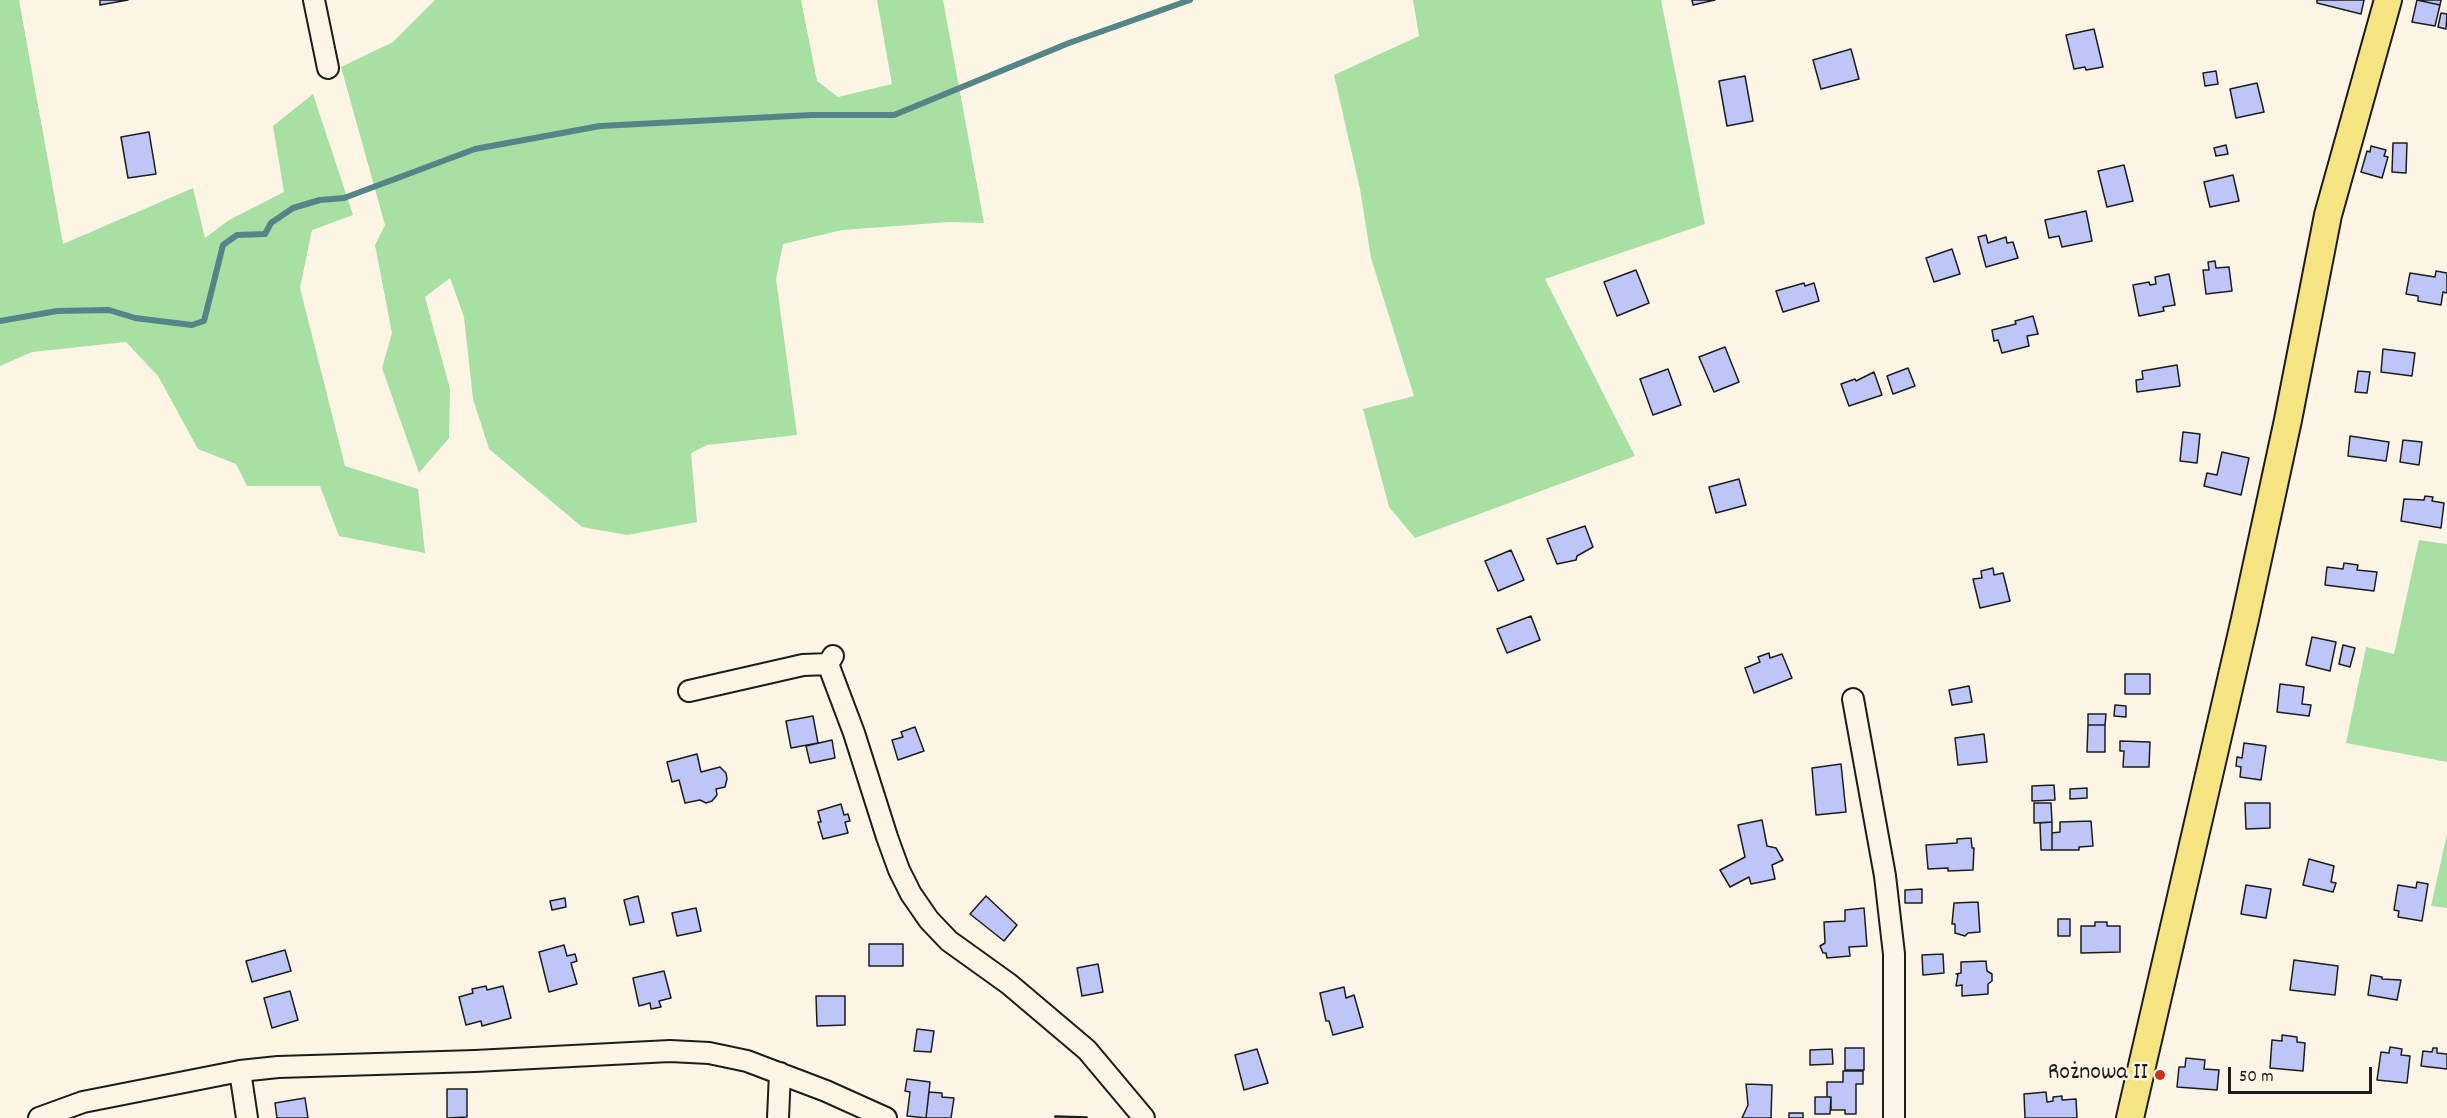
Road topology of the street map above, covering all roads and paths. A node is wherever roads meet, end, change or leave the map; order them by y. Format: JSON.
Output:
{"nodes":[{"id":1,"x":314,"y":0,"type":"edge"},
{"id":2,"x":2388,"y":0,"type":"edge"},
{"id":3,"x":328,"y":68,"type":"dead end"},
{"id":4,"x":689,"y":691,"type":"dead end"},
{"id":5,"x":1853,"y":699,"type":"dead end"},
{"id":6,"x":240,"y":1071,"type":"junction"},
{"id":7,"x":780,"y":1073,"type":"junction"},
{"id":8,"x":39,"y":1118,"type":"edge"},
{"id":9,"x":247,"y":1118,"type":"edge"},
{"id":10,"x":778,"y":1118,"type":"edge"},
{"id":11,"x":886,"y":1118,"type":"edge"},
{"id":12,"x":1144,"y":1118,"type":"edge"},
{"id":13,"x":1894,"y":1118,"type":"edge"},
{"id":14,"x":2130,"y":1118,"type":"edge"}],
"edges":[{"from":1,"to":3,"type":"street"},
{"from":2,"to":14,"type":"main road"},
{"from":4,"to":12,"type":"street"},
{"from":5,"to":13,"type":"street"},
{"from":6,"to":7,"type":"street"},
{"from":6,"to":8,"type":"street"},
{"from":6,"to":9,"type":"street"},
{"from":7,"to":10,"type":"street"},
{"from":7,"to":11,"type":"street"}]}
